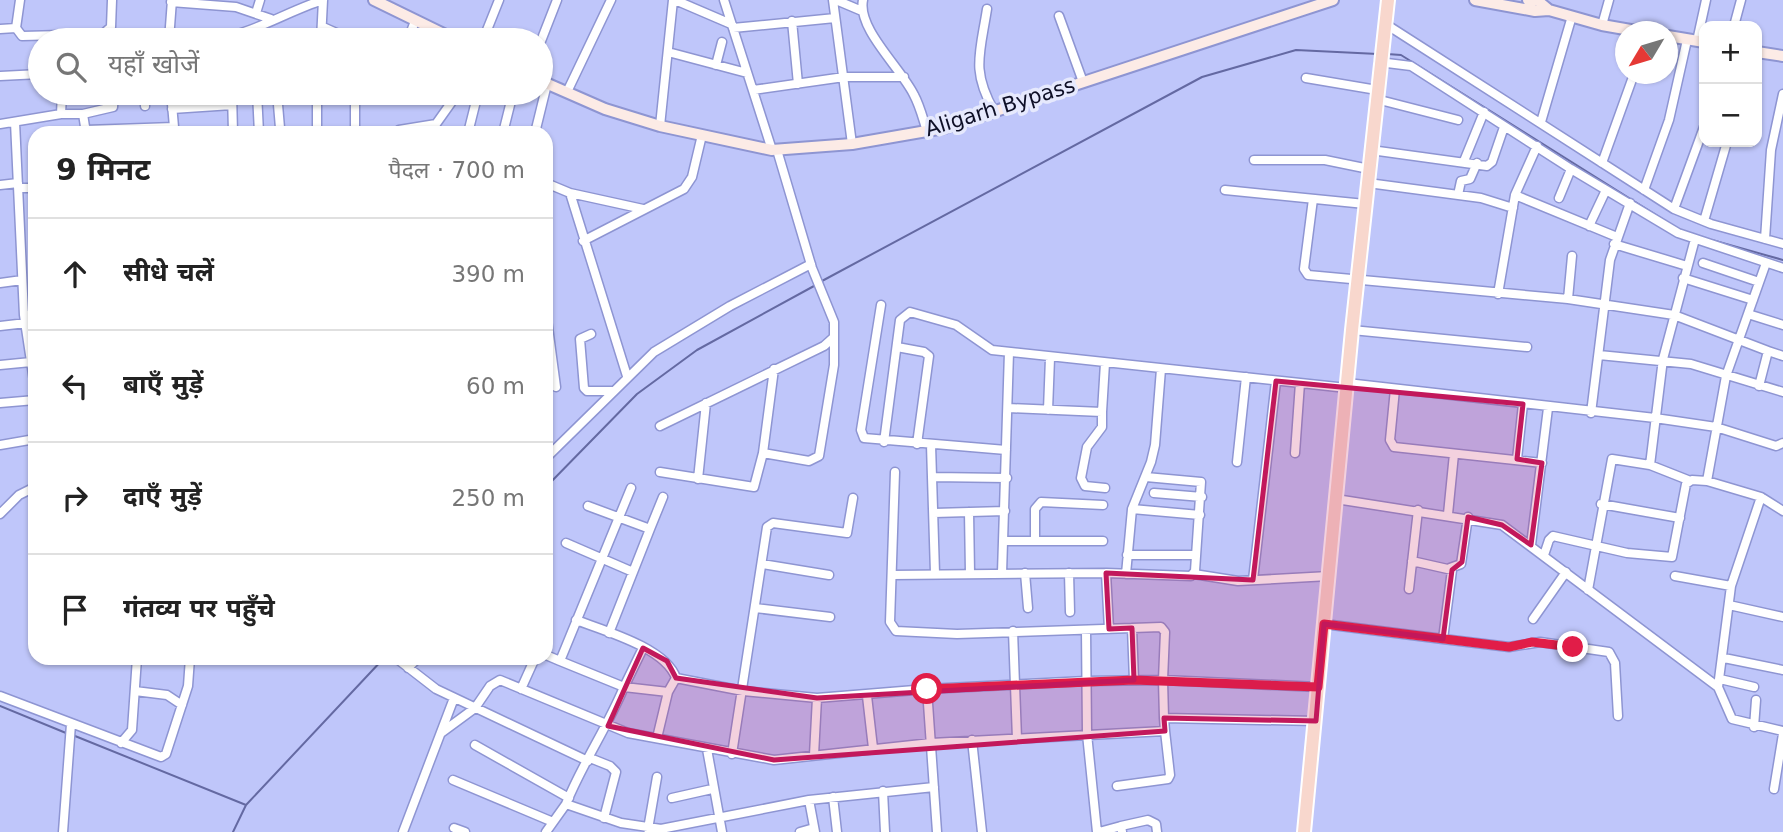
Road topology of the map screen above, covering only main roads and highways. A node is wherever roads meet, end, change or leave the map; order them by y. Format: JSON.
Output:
{"nodes":[{"id":1,"x":374,"y":0,"type":"edge"},
{"id":2,"x":1333,"y":0,"type":"edge"},
{"id":3,"x":1388,"y":0,"type":"edge"},
{"id":4,"x":1475,"y":0,"type":"edge"},
{"id":5,"x":1528,"y":0,"type":"edge"},
{"id":6,"x":1549,"y":10,"type":"junction"},
{"id":7,"x":1615,"y":27,"type":"edge"},
{"id":8,"x":430,"y":28,"type":"edge"},
{"id":9,"x":1678,"y":38,"type":"edge"},
{"id":10,"x":1696,"y":41,"type":"edge"},
{"id":11,"x":1762,"y":53,"type":"edge"},
{"id":12,"x":1783,"y":57,"type":"edge"},
{"id":13,"x":553,"y":87,"type":"edge"},
{"id":14,"x":1304,"y":832,"type":"edge"}],
"edges":[{"from":1,"to":8,"type":"main road"},
{"from":2,"to":13,"type":"main road","name":"Aligarh Bypass"},
{"from":3,"to":14,"type":"main road"},
{"from":4,"to":6,"type":"main road"},
{"from":5,"to":6,"type":"main road"},
{"from":6,"to":7,"type":"main road"},
{"from":9,"to":10,"type":"main road"},
{"from":11,"to":12,"type":"main road"}]}
